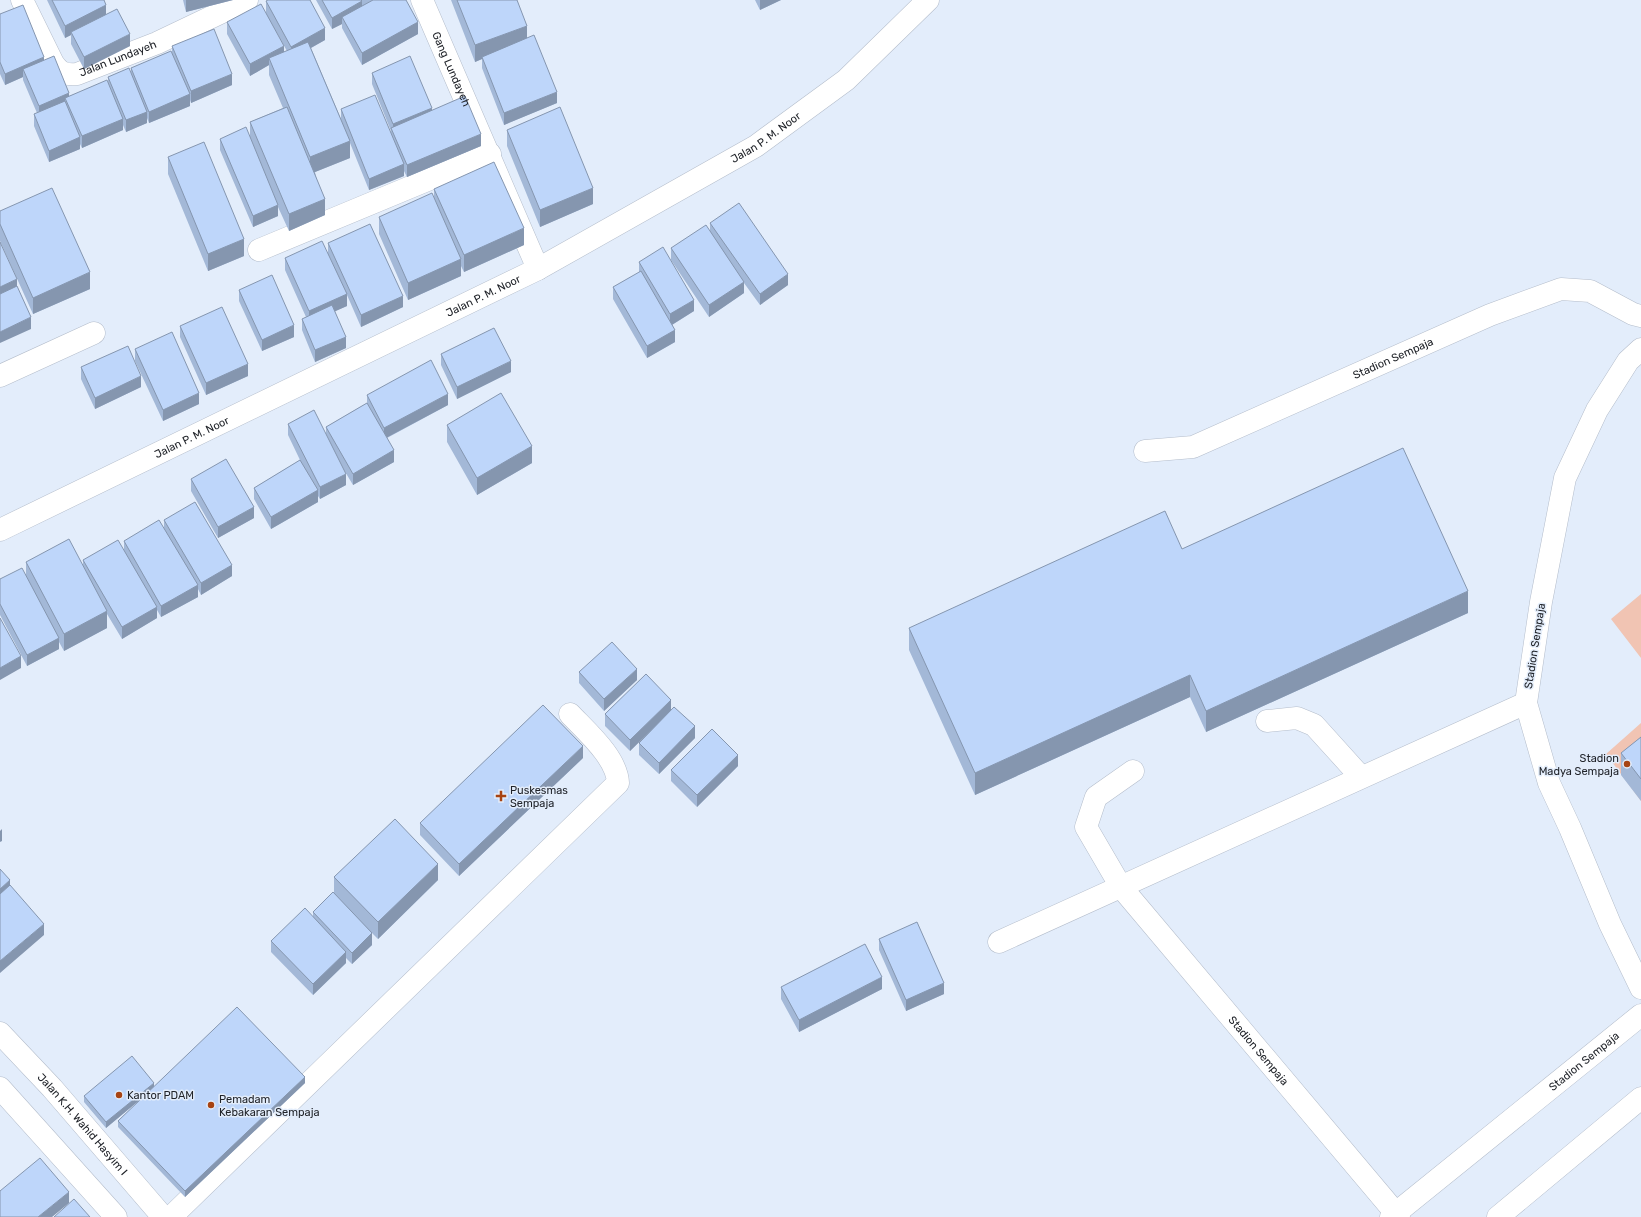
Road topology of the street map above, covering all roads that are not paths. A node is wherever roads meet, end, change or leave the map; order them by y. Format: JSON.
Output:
{"nodes":[{"id":1,"x":22,"y":0,"type":"edge"},
{"id":2,"x":247,"y":0,"type":"edge"},
{"id":3,"x":422,"y":0,"type":"edge"},
{"id":4,"x":928,"y":0,"type":"edge"},
{"id":5,"x":490,"y":154,"type":"junction"},
{"id":6,"x":259,"y":250,"type":"dead end"},
{"id":7,"x":538,"y":269,"type":"junction"},
{"id":8,"x":1641,"y":316,"type":"edge"},
{"id":9,"x":94,"y":333,"type":"dead end"},
{"id":10,"x":1641,"y":349,"type":"edge"},
{"id":11,"x":0,"y":376,"type":"edge"},
{"id":12,"x":1145,"y":451,"type":"dead end"},
{"id":13,"x":0,"y":530,"type":"edge"},
{"id":14,"x":1526,"y":703,"type":"junction"},
{"id":15,"x":570,"y":714,"type":"dead end"},
{"id":16,"x":1267,"y":721,"type":"dead end"},
{"id":17,"x":1133,"y":771,"type":"dead end"},
{"id":18,"x":1361,"y":777,"type":"junction"},
{"id":19,"x":1121,"y":887,"type":"junction"},
{"id":20,"x":1000,"y":942,"type":"dead end"},
{"id":21,"x":1641,"y":988,"type":"edge"},
{"id":22,"x":1641,"y":1015,"type":"edge"},
{"id":23,"x":0,"y":1033,"type":"edge"},
{"id":24,"x":0,"y":1088,"type":"edge"},
{"id":25,"x":1641,"y":1098,"type":"edge"},
{"id":26,"x":1396,"y":1216,"type":"edge"},
{"id":27,"x":116,"y":1217,"type":"edge"},
{"id":28,"x":163,"y":1217,"type":"edge"},
{"id":29,"x":171,"y":1217,"type":"edge"},
{"id":30,"x":1498,"y":1217,"type":"edge"}],
"edges":[{"from":1,"to":2,"type":"main road","name":"Jalan Lundayeh"},
{"from":3,"to":5,"type":"main road","name":"Gang Lundayeh"},
{"from":4,"to":7,"type":"main road","name":"Jalan P. M. Noor"},
{"from":5,"to":6,"type":"main road"},
{"from":5,"to":7,"type":"main road","name":"Gang Lundayeh"},
{"from":7,"to":13,"type":"main road","name":"Jalan P. M. Noor"},
{"from":8,"to":12,"type":"main road","name":"Stadion Sempaja"},
{"from":9,"to":11,"type":"main road"},
{"from":10,"to":14,"type":"main road","name":"Stadion Sempaja"},
{"from":14,"to":18,"type":"main road","name":"Stadion Sempaja"},
{"from":14,"to":21,"type":"main road","name":"Stadion Sempaja"},
{"from":15,"to":29,"type":"main road"},
{"from":16,"to":18,"type":"main road"},
{"from":17,"to":19,"type":"main road","name":"Stadion Sempaja"},
{"from":18,"to":19,"type":"main road","name":"Stadion Sempaja"},
{"from":19,"to":20,"type":"main road","name":"Stadion Sempaja"},
{"from":19,"to":26,"type":"main road","name":"Stadion Sempaja"},
{"from":22,"to":26,"type":"main road","name":"Stadion Sempaja"},
{"from":23,"to":28,"type":"main road","name":"Jalan K.H. Wahid Hasyim I"},
{"from":24,"to":27,"type":"main road"},
{"from":25,"to":30,"type":"main road"}]}
